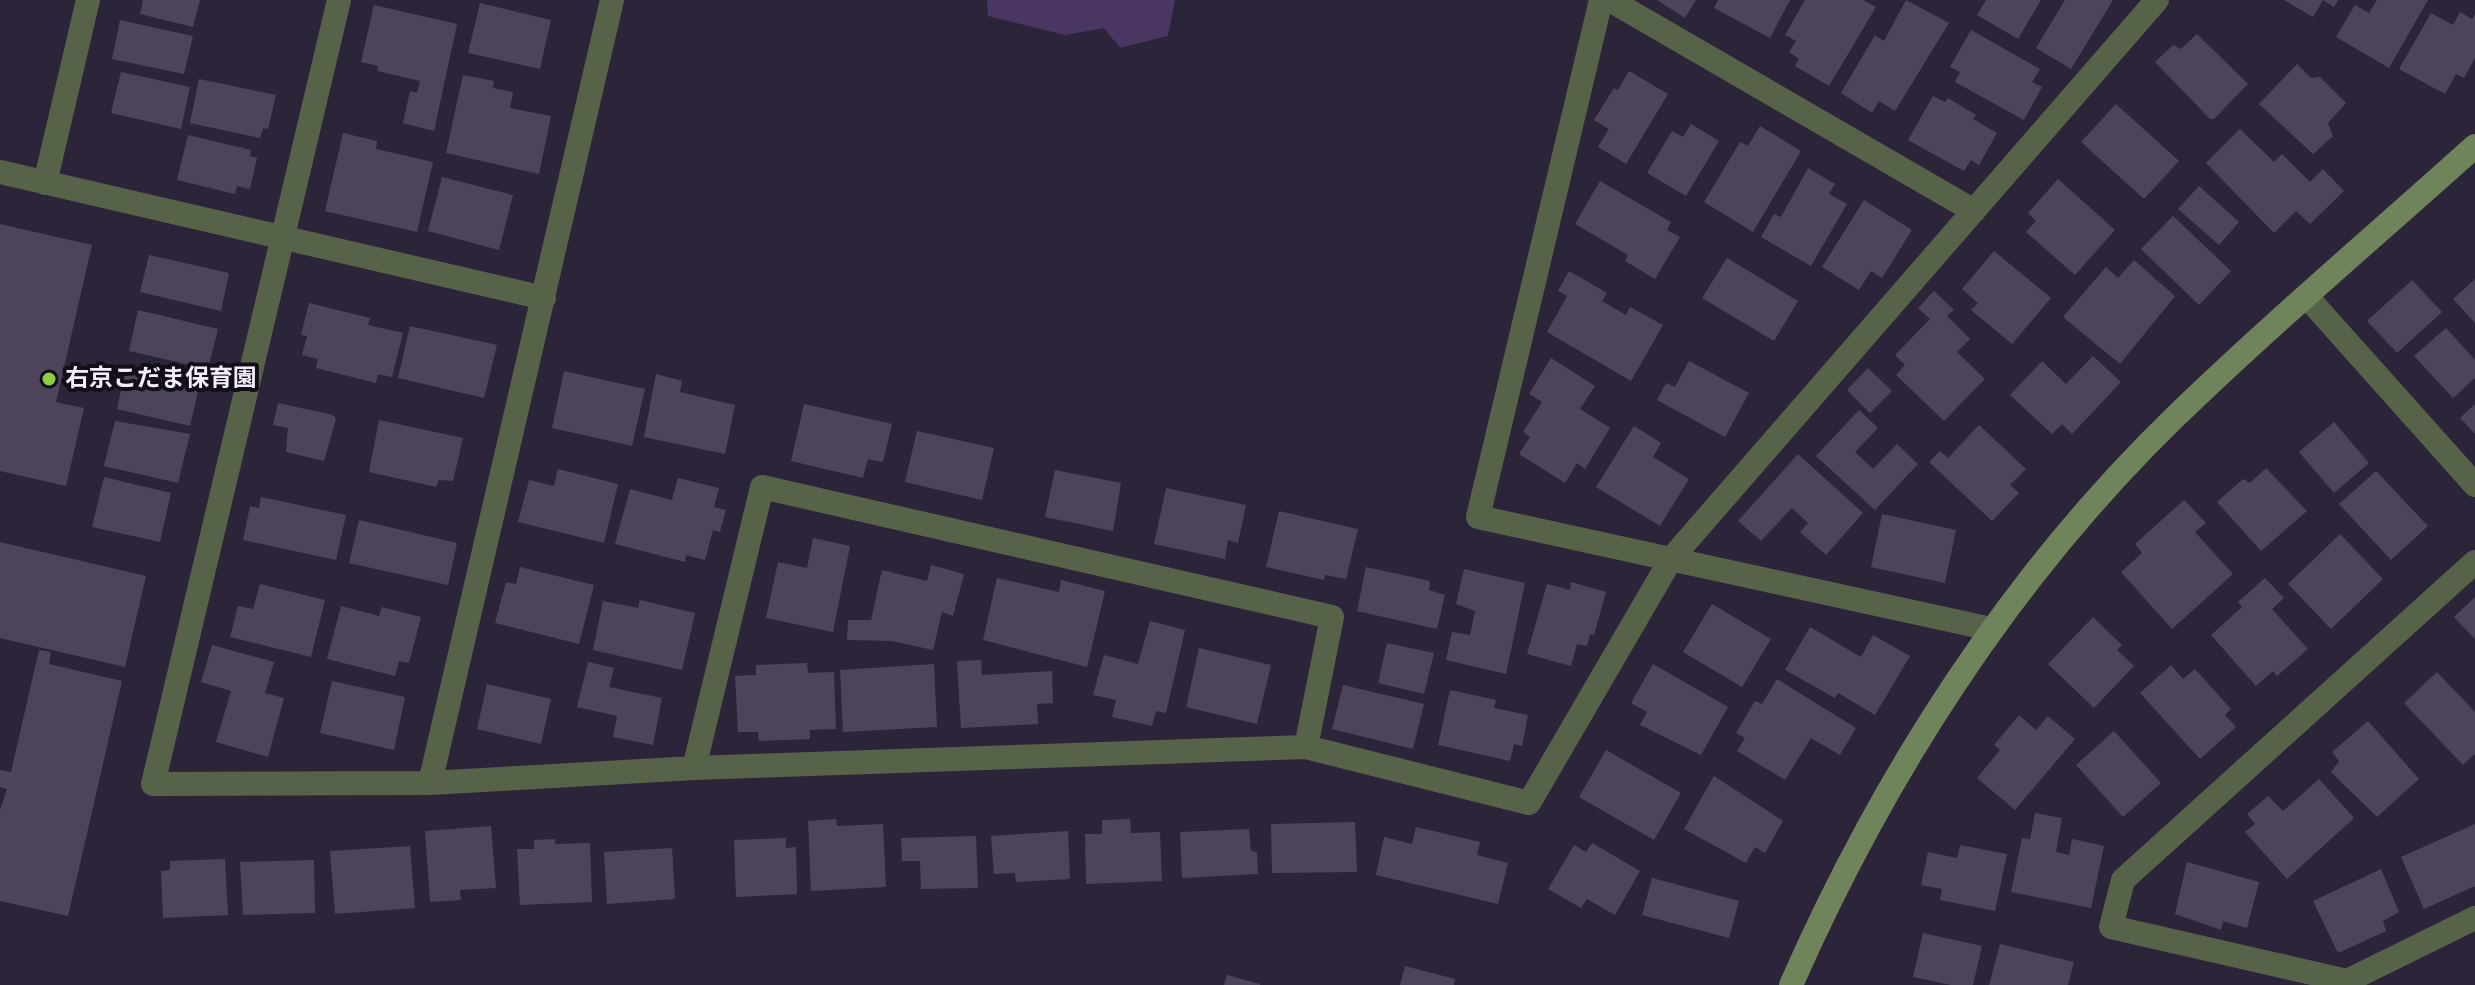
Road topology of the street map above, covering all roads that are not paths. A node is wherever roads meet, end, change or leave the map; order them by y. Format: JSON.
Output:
{"nodes":[{"id":1,"x":88,"y":0,"type":"edge"},
{"id":2,"x":339,"y":0,"type":"edge"},
{"id":3,"x":612,"y":0,"type":"edge"},
{"id":4,"x":1601,"y":0,"type":"edge"},
{"id":5,"x":1610,"y":0,"type":"edge"},
{"id":6,"x":2157,"y":0,"type":"edge"},
{"id":7,"x":2475,"y":146,"type":"edge"},
{"id":8,"x":0,"y":172,"type":"edge"},
{"id":9,"x":45,"y":183,"type":"junction"},
{"id":10,"x":1974,"y":211,"type":"junction"},
{"id":11,"x":284,"y":238,"type":"junction"},
{"id":12,"x":544,"y":298,"type":"junction"},
{"id":13,"x":2308,"y":298,"type":"junction"},
{"id":14,"x":2475,"y":485,"type":"edge"},
{"id":15,"x":1671,"y":559,"type":"junction"},
{"id":16,"x":2475,"y":562,"type":"edge"},
{"id":17,"x":1991,"y":629,"type":"junction"},
{"id":18,"x":1306,"y":747,"type":"junction"},
{"id":19,"x":694,"y":768,"type":"junction"},
{"id":20,"x":430,"y":783,"type":"junction"},
{"id":21,"x":2475,"y":918,"type":"edge"},
{"id":22,"x":1791,"y":985,"type":"edge"}],
"edges":[{"from":1,"to":9,"type":"street"},
{"from":2,"to":11,"type":"street"},
{"from":3,"to":12,"type":"street"},
{"from":4,"to":15,"type":"street"},
{"from":5,"to":10,"type":"street"},
{"from":6,"to":10,"type":"street"},
{"from":7,"to":13,"type":"street"},
{"from":8,"to":9,"type":"street"},
{"from":9,"to":11,"type":"street"},
{"from":10,"to":15,"type":"street"},
{"from":11,"to":12,"type":"street"},
{"from":11,"to":20,"type":"street"},
{"from":12,"to":20,"type":"street"},
{"from":13,"to":14,"type":"street"},
{"from":13,"to":17,"type":"street"},
{"from":15,"to":17,"type":"street"},
{"from":15,"to":18,"type":"street"},
{"from":16,"to":21,"type":"street"},
{"from":17,"to":22,"type":"street"},
{"from":18,"to":19,"type":"street"},
{"from":18,"to":19,"type":"street"},
{"from":19,"to":20,"type":"street"}]}
